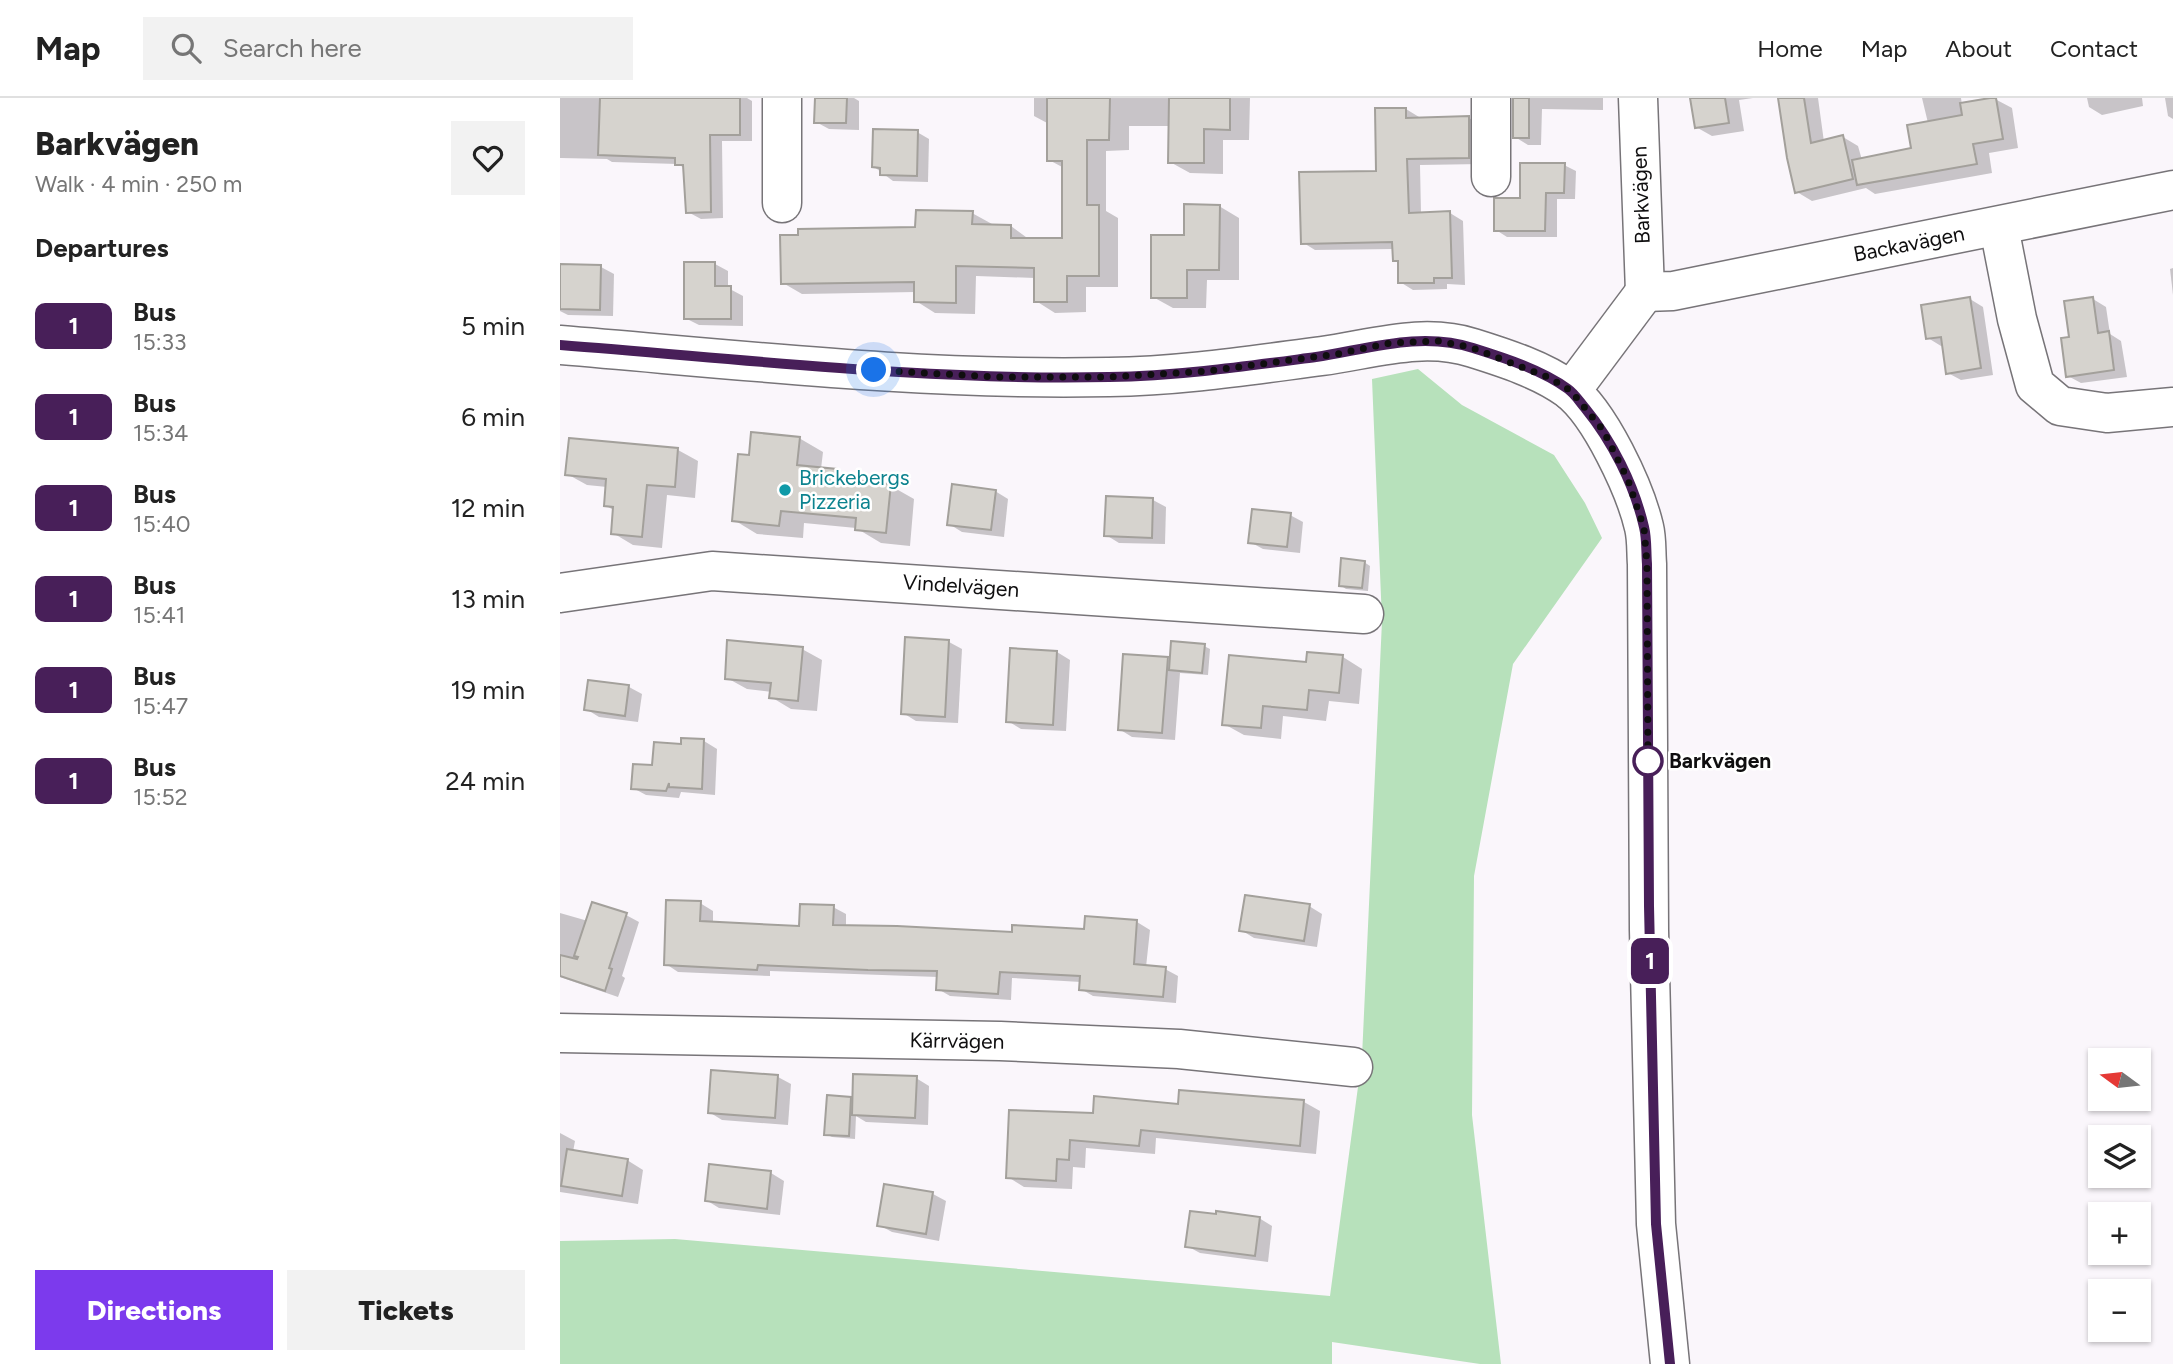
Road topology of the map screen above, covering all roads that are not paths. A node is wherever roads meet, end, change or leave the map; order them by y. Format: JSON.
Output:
{"nodes":[{"id":1,"x":782,"y":98,"type":"edge"},
{"id":2,"x":1492,"y":98,"type":"edge"},
{"id":3,"x":1638,"y":98,"type":"edge"},
{"id":4,"x":1491,"y":177,"type":"dead end"},
{"id":5,"x":2173,"y":190,"type":"edge"},
{"id":6,"x":782,"y":203,"type":"dead end"},
{"id":7,"x":1998,"y":227,"type":"junction"},
{"id":8,"x":1645,"y":292,"type":"junction"},
{"id":9,"x":560,"y":345,"type":"edge"},
{"id":10,"x":1571,"y":391,"type":"junction"},
{"id":11,"x":2173,"y":407,"type":"edge"},
{"id":12,"x":560,"y":593,"type":"edge"},
{"id":13,"x":1364,"y":614,"type":"dead end"},
{"id":14,"x":560,"y":1033,"type":"edge"},
{"id":15,"x":1353,"y":1067,"type":"dead end"},
{"id":16,"x":1670,"y":1364,"type":"edge"}],
"edges":[{"from":1,"to":6,"type":"street"},
{"from":2,"to":4,"type":"street"},
{"from":3,"to":8,"type":"street","name":"Barkvägen"},
{"from":5,"to":7,"type":"street","name":"Backavägen"},
{"from":7,"to":8,"type":"street","name":"Backavägen"},
{"from":7,"to":11,"type":"street"},
{"from":8,"to":10,"type":"street"},
{"from":9,"to":10,"type":"street"},
{"from":10,"to":16,"type":"street"},
{"from":12,"to":13,"type":"street","name":"Vindelvägen"},
{"from":14,"to":15,"type":"street","name":"Kärrvägen"}]}
